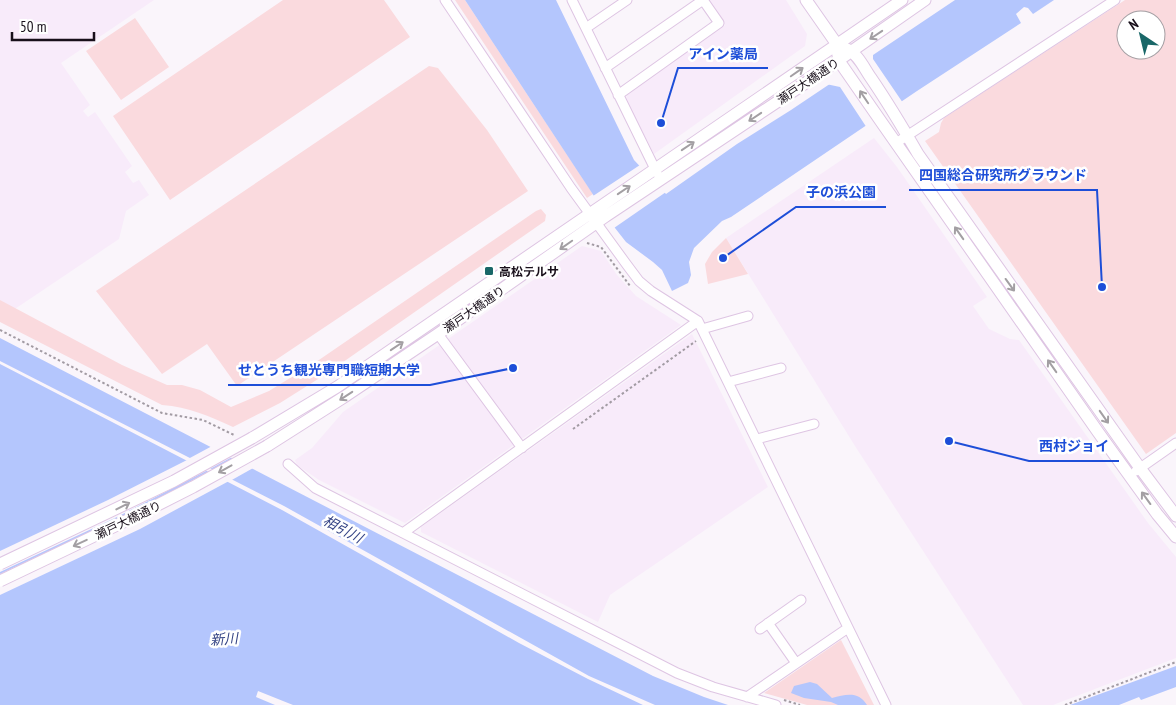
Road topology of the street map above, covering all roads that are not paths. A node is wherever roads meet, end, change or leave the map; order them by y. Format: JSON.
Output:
{"nodes":[{"id":1,"x":445,"y":0,"type":"edge"},
{"id":2,"x":572,"y":0,"type":"edge"},
{"id":3,"x":627,"y":0,"type":"edge"},
{"id":4,"x":703,"y":0,"type":"edge"},
{"id":5,"x":806,"y":0,"type":"edge"},
{"id":6,"x":902,"y":0,"type":"edge"},
{"id":7,"x":925,"y":0,"type":"edge"},
{"id":8,"x":1115,"y":0,"type":"edge"},
{"id":9,"x":586,"y":28,"type":"junction"},
{"id":10,"x":836,"y":44,"type":"junction"},
{"id":11,"x":856,"y":56,"type":"junction"},
{"id":12,"x":842,"y":66,"type":"junction"},
{"id":13,"x":605,"y":68,"type":"junction"},
{"id":14,"x":618,"y":94,"type":"junction"},
{"id":15,"x":908,"y":135,"type":"junction"},
{"id":16,"x":896,"y":143,"type":"junction"},
{"id":17,"x":651,"y":171,"type":"junction"},
{"id":18,"x":658,"y":181,"type":"junction"},
{"id":19,"x":589,"y":213,"type":"junction"},
{"id":20,"x":596,"y":223,"type":"junction"},
{"id":21,"x":748,"y":316,"type":"dead end"},
{"id":22,"x":700,"y":325,"type":"junction"},
{"id":23,"x":438,"y":334,"type":"junction"},
{"id":24,"x":781,"y":368,"type":"dead end"},
{"id":25,"x":728,"y":382,"type":"junction"},
{"id":26,"x":814,"y":424,"type":"dead end"},
{"id":27,"x":757,"y":439,"type":"junction"},
{"id":28,"x":1176,"y":443,"type":"edge"},
{"id":29,"x":522,"y":448,"type":"junction"},
{"id":30,"x":288,"y":464,"type":"dead end"},
{"id":31,"x":1140,"y":468,"type":"junction"},
{"id":32,"x":1129,"y":476,"type":"junction"},
{"id":33,"x":1176,"y":516,"type":"edge"},
{"id":34,"x":403,"y":533,"type":"junction"},
{"id":35,"x":1176,"y":537,"type":"edge"},
{"id":36,"x":0,"y":564,"type":"edge"},
{"id":37,"x":0,"y":581,"type":"edge"},
{"id":38,"x":801,"y":600,"type":"dead end"},
{"id":39,"x":848,"y":628,"type":"junction"},
{"id":40,"x":796,"y":663,"type":"junction"},
{"id":41,"x":747,"y":697,"type":"junction"},
{"id":42,"x":776,"y":705,"type":"edge"},
{"id":43,"x":886,"y":705,"type":"edge"}],
"edges":[{"from":1,"to":19,"type":"street"},
{"from":2,"to":9,"type":"street"},
{"from":3,"to":9,"type":"street"},
{"from":4,"to":13,"type":"street"},
{"from":4,"to":14,"type":"street"},
{"from":5,"to":10,"type":"street"},
{"from":6,"to":10,"type":"street","name":"瀬戸大橋通り"},
{"from":7,"to":11,"type":"street","name":"瀬戸大橋通り","one_way":true},
{"from":8,"to":15,"type":"street"},
{"from":9,"to":13,"type":"street"},
{"from":10,"to":11,"type":"street"},
{"from":10,"to":12,"type":"street"},
{"from":17,"to":10,"type":"street","name":"瀬戸大橋通り","one_way":true},
{"from":11,"to":12,"type":"street","name":"瀬戸大橋通り"},
{"from":11,"to":15,"type":"street"},
{"from":16,"to":12,"type":"street","one_way":true},
{"from":12,"to":18,"type":"street","name":"瀬戸大橋通り","one_way":true},
{"from":13,"to":14,"type":"street"},
{"from":14,"to":17,"type":"street"},
{"from":15,"to":16,"type":"street"},
{"from":15,"to":31,"type":"street","one_way":true},
{"from":32,"to":16,"type":"street","one_way":true},
{"from":17,"to":18,"type":"street"},
{"from":19,"to":17,"type":"street","name":"瀬戸大橋通り","one_way":true},
{"from":18,"to":20,"type":"street","name":"瀬戸大橋通り"},
{"from":19,"to":20,"type":"street"},
{"from":36,"to":19,"type":"street","name":"瀬戸大橋通り","one_way":true,"bridge":true},
{"from":20,"to":22,"type":"street"},
{"from":20,"to":23,"type":"street","name":"瀬戸大橋通り","one_way":true},
{"from":21,"to":22,"type":"street"},
{"from":22,"to":25,"type":"street"},
{"from":22,"to":29,"type":"street"},
{"from":23,"to":29,"type":"street"},
{"from":23,"to":37,"type":"street","name":"瀬戸大橋通り","one_way":true,"bridge":true},
{"from":24,"to":25,"type":"street"},
{"from":25,"to":27,"type":"street"},
{"from":26,"to":27,"type":"street"},
{"from":27,"to":39,"type":"street"},
{"from":28,"to":31,"type":"street"},
{"from":29,"to":34,"type":"street"},
{"from":30,"to":34,"type":"street"},
{"from":31,"to":32,"type":"street"},
{"from":31,"to":33,"type":"street"},
{"from":35,"to":32,"type":"street","one_way":true},
{"from":34,"to":41,"type":"street"},
{"from":38,"to":40,"type":"street"},
{"from":39,"to":40,"type":"street"},
{"from":39,"to":43,"type":"street"},
{"from":40,"to":41,"type":"street"},
{"from":41,"to":42,"type":"street"}]}
